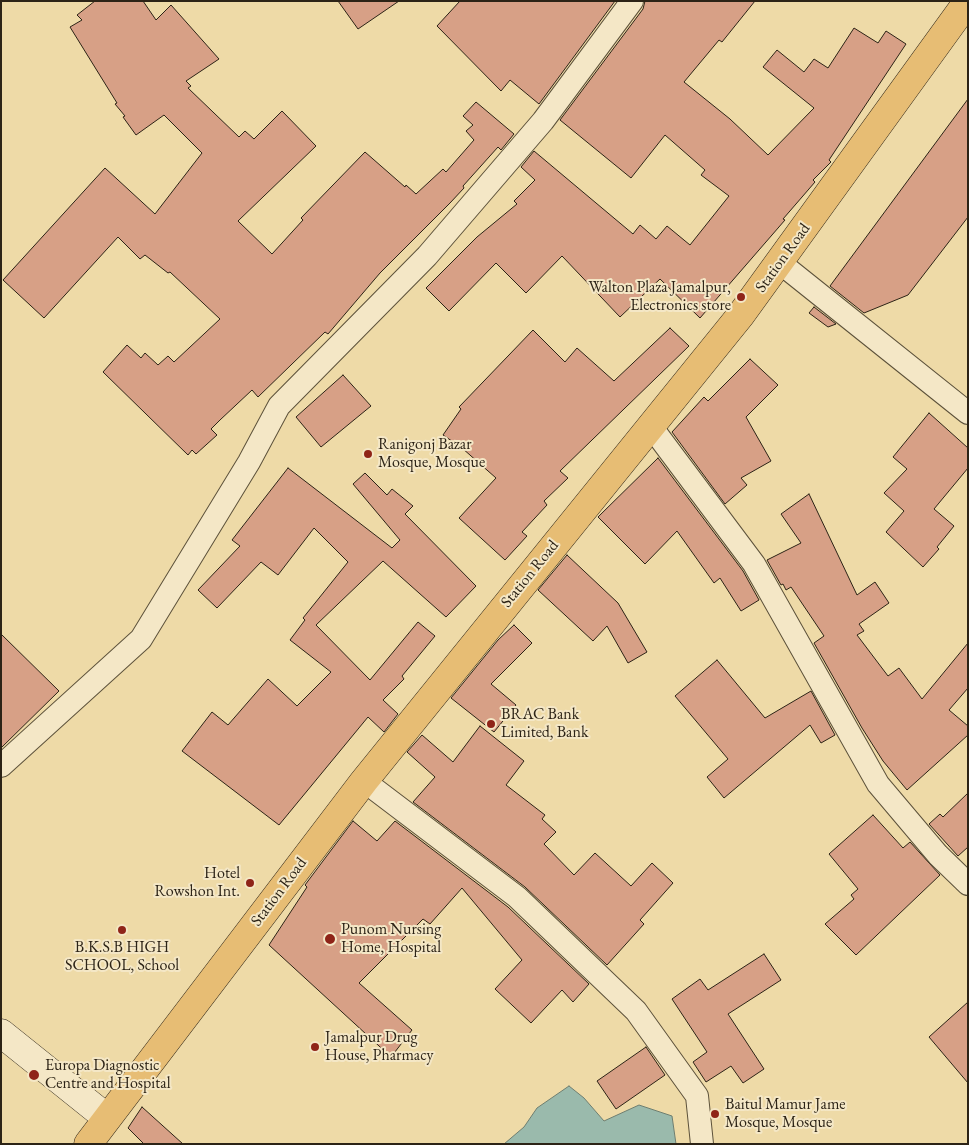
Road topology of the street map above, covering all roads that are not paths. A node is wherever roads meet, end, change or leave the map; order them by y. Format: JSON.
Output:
{"nodes":[{"id":1,"x":632,"y":1,"type":"edge"},
{"id":2,"x":968,"y":1,"type":"edge"},
{"id":3,"x":779,"y":262,"type":"junction"},
{"id":4,"x":968,"y":413,"type":"edge"},
{"id":5,"x":650,"y":425,"type":"junction"},
{"id":6,"x":1,"y":766,"type":"edge"},
{"id":7,"x":364,"y":781,"type":"junction"},
{"id":8,"x":968,"y":884,"type":"edge"},
{"id":9,"x":1,"y":1033,"type":"edge"},
{"id":10,"x":107,"y":1118,"type":"junction"},
{"id":11,"x":88,"y":1144,"type":"edge"},
{"id":12,"x":702,"y":1144,"type":"edge"}],
"edges":[{"from":1,"to":6,"type":"street"},
{"from":2,"to":3,"type":"main road","name":"Station Road"},
{"from":3,"to":4,"type":"street"},
{"from":3,"to":5,"type":"main road","name":"Station Road"},
{"from":5,"to":7,"type":"main road","name":"Station Road"},
{"from":5,"to":8,"type":"street"},
{"from":7,"to":10,"type":"main road","name":"Station Road"},
{"from":7,"to":12,"type":"street"},
{"from":9,"to":10,"type":"street"},
{"from":10,"to":11,"type":"main road","name":"Station Road"}]}
